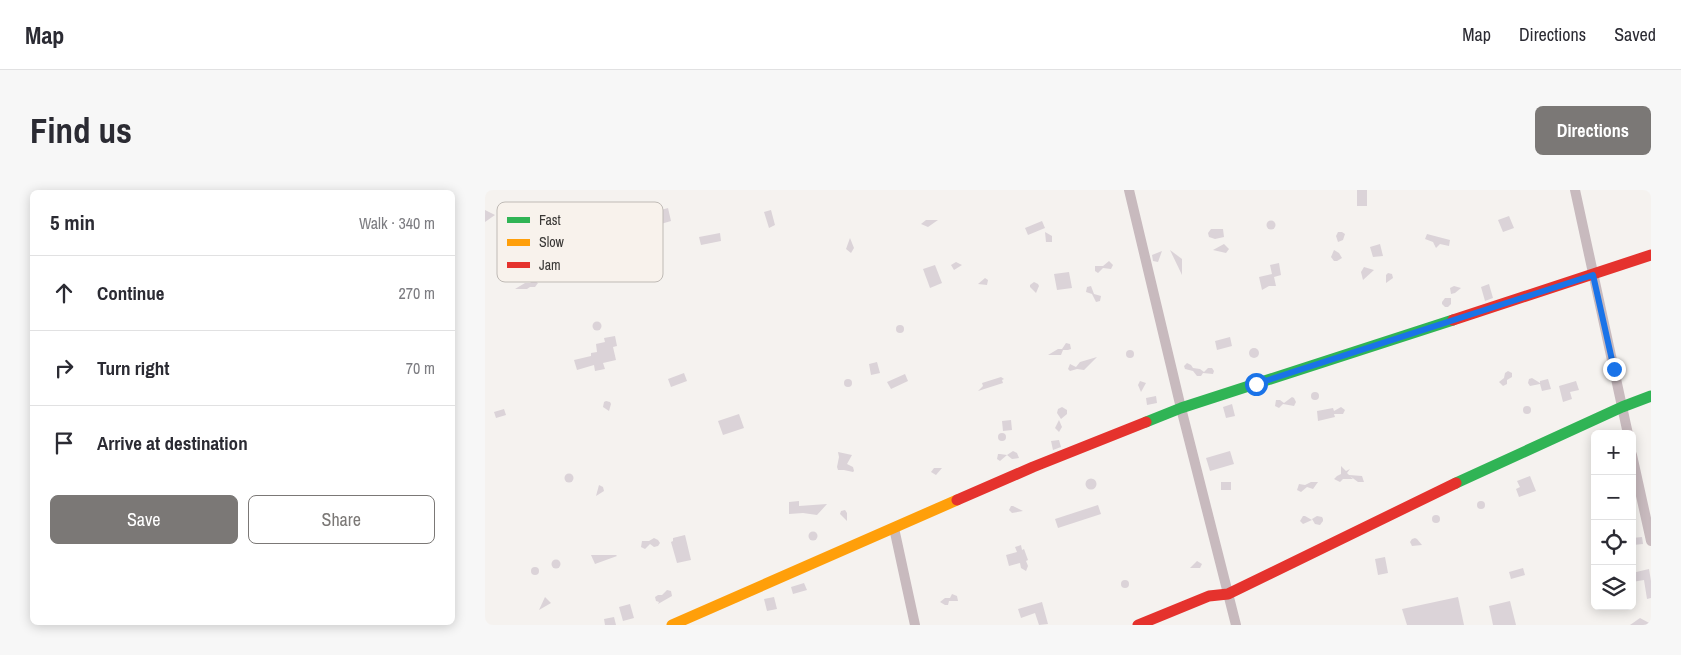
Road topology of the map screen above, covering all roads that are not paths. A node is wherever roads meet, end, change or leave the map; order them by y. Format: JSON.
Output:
{"nodes":[{"id":1,"x":1129,"y":190,"type":"edge"},
{"id":2,"x":1575,"y":190,"type":"edge"},
{"id":3,"x":1651,"y":255,"type":"edge"},
{"id":4,"x":1593,"y":275,"type":"junction"},
{"id":5,"x":1651,"y":396,"type":"edge"},
{"id":6,"x":1622,"y":407,"type":"junction"},
{"id":7,"x":1181,"y":408,"type":"junction"},
{"id":8,"x":1627,"y":430,"type":"edge"},
{"id":9,"x":1636,"y":473,"type":"edge"},
{"id":10,"x":894,"y":528,"type":"junction"},
{"id":11,"x":1651,"y":541,"type":"edge"},
{"id":12,"x":1227,"y":594,"type":"junction"},
{"id":13,"x":672,"y":625,"type":"edge"},
{"id":14,"x":915,"y":625,"type":"edge"},
{"id":15,"x":1138,"y":625,"type":"edge"},
{"id":16,"x":1236,"y":625,"type":"edge"}],
"edges":[{"from":1,"to":7,"type":"street"},
{"from":2,"to":4,"type":"street"},
{"from":3,"to":4,"type":"street"},
{"from":4,"to":6,"type":"street"},
{"from":4,"to":7,"type":"street"},
{"from":5,"to":6,"type":"street"},
{"from":6,"to":8,"type":"street"},
{"from":6,"to":12,"type":"street"},
{"from":7,"to":10,"type":"street"},
{"from":7,"to":12,"type":"street"},
{"from":9,"to":11,"type":"street"},
{"from":10,"to":13,"type":"street"},
{"from":10,"to":14,"type":"street"},
{"from":12,"to":15,"type":"street"},
{"from":12,"to":16,"type":"street"}]}
